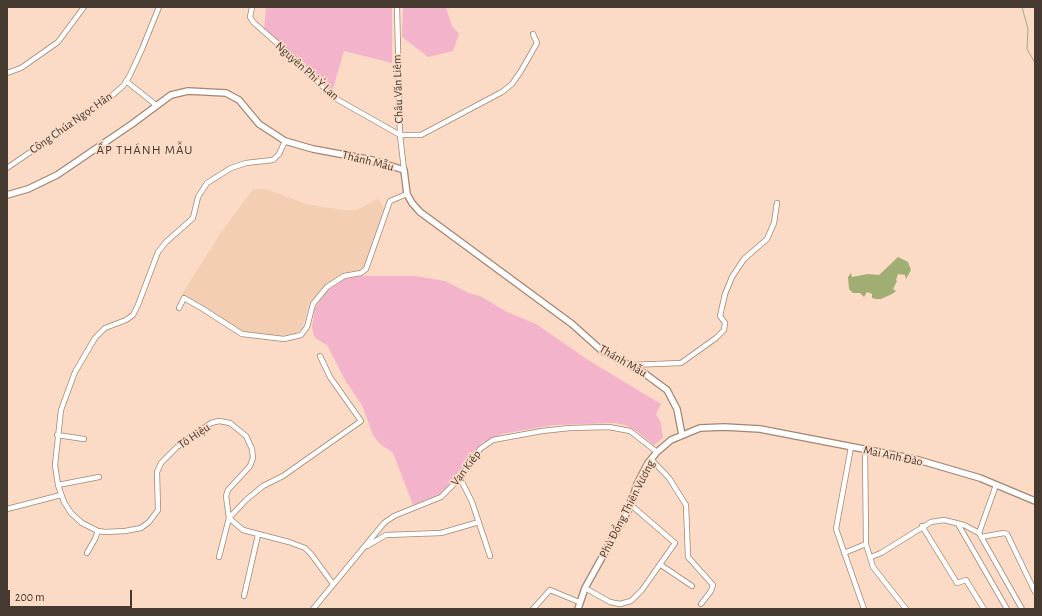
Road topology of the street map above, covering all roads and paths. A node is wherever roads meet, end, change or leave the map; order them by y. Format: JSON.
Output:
{"nodes":[{"id":1,"x":84,"y":7,"type":"edge"},
{"id":2,"x":159,"y":7,"type":"edge"},
{"id":3,"x":252,"y":7,"type":"edge"},
{"id":4,"x":397,"y":7,"type":"edge"},
{"id":5,"x":533,"y":34,"type":"dead end"},
{"id":6,"x":7,"y":74,"type":"edge"},
{"id":7,"x":126,"y":81,"type":"junction"},
{"id":8,"x":156,"y":105,"type":"junction"},
{"id":9,"x":400,"y":135,"type":"junction"},
{"id":10,"x":285,"y":142,"type":"junction"},
{"id":11,"x":7,"y":168,"type":"edge"},
{"id":12,"x":404,"y":170,"type":"junction"},
{"id":13,"x":407,"y":194,"type":"junction"},
{"id":14,"x":7,"y":195,"type":"edge"},
{"id":15,"x":777,"y":204,"type":"dead end"},
{"id":16,"x":178,"y":308,"type":"dead end"},
{"id":17,"x":320,"y":356,"type":"dead end"},
{"id":18,"x":630,"y":365,"type":"junction"},
{"id":19,"x":746,"y":428,"type":"joint"},
{"id":20,"x":682,"y":434,"type":"junction"},
{"id":21,"x":57,"y":435,"type":"junction"},
{"id":22,"x":84,"y":439,"type":"dead end"},
{"id":23,"x":851,"y":447,"type":"junction"},
{"id":24,"x":865,"y":449,"type":"junction"},
{"id":25,"x":657,"y":452,"type":"junction"},
{"id":26,"x":651,"y":459,"type":"junction"},
{"id":27,"x":100,"y":477,"type":"dead end"},
{"id":28,"x":460,"y":478,"type":"junction"},
{"id":29,"x":58,"y":485,"type":"junction"},
{"id":30,"x":996,"y":485,"type":"junction"},
{"id":31,"x":61,"y":495,"type":"junction"},
{"id":32,"x":1035,"y":501,"type":"edge"},
{"id":33,"x":631,"y":505,"type":"junction"},
{"id":34,"x":7,"y":509,"type":"edge"},
{"id":35,"x":229,"y":518,"type":"junction"},
{"id":36,"x":479,"y":522,"type":"junction"},
{"id":37,"x":958,"y":524,"type":"junction"},
{"id":38,"x":922,"y":526,"type":"junction"},
{"id":39,"x":98,"y":531,"type":"junction"},
{"id":40,"x":258,"y":535,"type":"junction"},
{"id":41,"x":980,"y":535,"type":"junction"},
{"id":42,"x":866,"y":544,"type":"junction"},
{"id":43,"x":363,"y":547,"type":"junction"},
{"id":44,"x":87,"y":553,"type":"dead end"},
{"id":45,"x":844,"y":553,"type":"junction"},
{"id":46,"x":490,"y":556,"type":"dead end"},
{"id":47,"x":871,"y":556,"type":"junction"},
{"id":48,"x":218,"y":557,"type":"dead end"},
{"id":49,"x":661,"y":565,"type":"junction"},
{"id":50,"x":333,"y":584,"type":"junction"},
{"id":51,"x":692,"y":586,"type":"dead end"},
{"id":52,"x":585,"y":588,"type":"junction"},
{"id":53,"x":1035,"y":592,"type":"edge"},
{"id":54,"x":244,"y":596,"type":"dead end"},
{"id":55,"x":580,"y":602,"type":"junction"},
{"id":56,"x":701,"y":604,"type":"dead end"},
{"id":57,"x":862,"y":608,"type":"edge"},
{"id":58,"x":314,"y":609,"type":"edge"},
{"id":59,"x":533,"y":609,"type":"edge"},
{"id":60,"x":578,"y":609,"type":"edge"},
{"id":61,"x":906,"y":609,"type":"edge"},
{"id":62,"x":984,"y":609,"type":"edge"},
{"id":63,"x":1007,"y":609,"type":"edge"},
{"id":64,"x":1022,"y":609,"type":"edge"}],
"edges":[{"from":1,"to":6,"type":"street"},
{"from":2,"to":7,"type":"street","name":"Công Chúa Ngọc Hân"},
{"from":3,"to":9,"type":"street","name":"Nguyên Phi Ỷ Lan"},
{"from":4,"to":9,"type":"street","name":"Châu Văn Liêm"},
{"from":5,"to":9,"type":"street"},
{"from":7,"to":8,"type":"street"},
{"from":7,"to":11,"type":"street","name":"Công Chúa Ngọc Hân"},
{"from":8,"to":10,"type":"main road","name":"Thánh Mẫu"},
{"from":8,"to":14,"type":"main road","name":"Thánh Mẫu"},
{"from":9,"to":12,"type":"street","name":"Châu Văn Liêm"},
{"from":10,"to":12,"type":"main road","name":"Thánh Mẫu"},
{"from":10,"to":21,"type":"street"},
{"from":12,"to":13,"type":"main road","name":"Thánh Mẫu"},
{"from":13,"to":16,"type":"street"},
{"from":13,"to":18,"type":"main road","name":"Thánh Mẫu"},
{"from":15,"to":18,"type":"street"},
{"from":17,"to":35,"type":"street"},
{"from":18,"to":20,"type":"main road","name":"Thánh Mẫu"},
{"from":19,"to":20,"type":"main road","name":"Phù Đổng Thiên Vương"},
{"from":19,"to":23,"type":"main road","name":"Mai Anh Đào"},
{"from":20,"to":25,"type":"main road","name":"Phù Đổng Thiên Vương"},
{"from":21,"to":22,"type":"street"},
{"from":21,"to":29,"type":"street"},
{"from":23,"to":24,"type":"main road","name":"Mai Anh Đào"},
{"from":23,"to":45,"type":"street"},
{"from":24,"to":30,"type":"main road","name":"Mai Anh Đào"},
{"from":24,"to":42,"type":"street"},
{"from":25,"to":26,"type":"main road","name":"Phù Đổng Thiên Vương"},
{"from":25,"to":28,"type":"street","name":"Vạn Kiếp"},
{"from":26,"to":33,"type":"main road","name":"Phù Đổng Thiên Vương"},
{"from":26,"to":56,"type":"street"},
{"from":27,"to":29,"type":"street"},
{"from":28,"to":36,"type":"street"},
{"from":28,"to":43,"type":"street","name":"Vạn Kiếp"},
{"from":29,"to":31,"type":"street"},
{"from":30,"to":32,"type":"main road","name":"Mai Anh Đào"},
{"from":30,"to":41,"type":"street"},
{"from":31,"to":34,"type":"street"},
{"from":31,"to":39,"type":"street"},
{"from":33,"to":49,"type":"street"},
{"from":33,"to":52,"type":"main road","name":"Phù Đổng Thiên Vương"},
{"from":35,"to":39,"type":"street","name":"Tô Hiệu"},
{"from":35,"to":40,"type":"street"},
{"from":35,"to":48,"type":"street"},
{"from":36,"to":43,"type":"street"},
{"from":36,"to":46,"type":"street"},
{"from":37,"to":38,"type":"street"},
{"from":37,"to":41,"type":"street"},
{"from":37,"to":63,"type":"street"},
{"from":38,"to":47,"type":"street"},
{"from":38,"to":62,"type":"street"},
{"from":39,"to":44,"type":"street"},
{"from":40,"to":50,"type":"street"},
{"from":40,"to":54,"type":"street"},
{"from":41,"to":53,"type":"street"},
{"from":41,"to":64,"type":"street"},
{"from":42,"to":45,"type":"street"},
{"from":42,"to":47,"type":"street"},
{"from":43,"to":50,"type":"street","name":"Vạn Kiếp"},
{"from":45,"to":57,"type":"street"},
{"from":47,"to":61,"type":"street"},
{"from":49,"to":51,"type":"street"},
{"from":49,"to":52,"type":"street"},
{"from":50,"to":58,"type":"street","name":"Vạn Kiếp"},
{"from":52,"to":55,"type":"main road","name":"Phù Đổng Thiên Vương"},
{"from":55,"to":59,"type":"street"},
{"from":55,"to":60,"type":"main road","name":"Phù Đổng Thiên Vương"}]}
